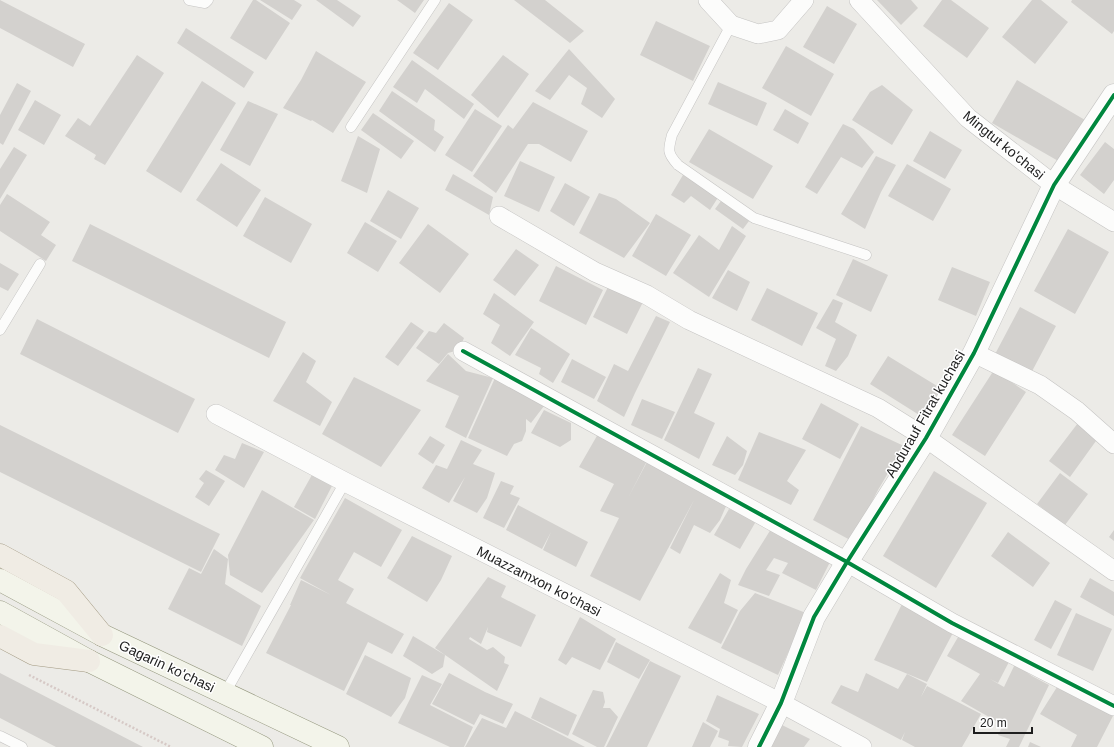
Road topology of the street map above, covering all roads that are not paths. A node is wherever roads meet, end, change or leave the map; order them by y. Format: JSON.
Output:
{"nodes":[{"id":1,"x":189,"y":0,"type":"edge"},
{"id":2,"x":208,"y":0,"type":"edge"},
{"id":3,"x":435,"y":0,"type":"edge"},
{"id":4,"x":708,"y":0,"type":"edge"},
{"id":5,"x":804,"y":0,"type":"edge"},
{"id":6,"x":859,"y":0,"type":"edge"},
{"id":7,"x":731,"y":25,"type":"junction"},
{"id":8,"x":1114,"y":95,"type":"edge"},
{"id":9,"x":351,"y":127,"type":"dead end"},
{"id":10,"x":1054,"y":185,"type":"junction"},
{"id":11,"x":499,"y":216,"type":"dead end"},
{"id":12,"x":1114,"y":222,"type":"edge"},
{"id":13,"x":866,"y":255,"type":"dead end"},
{"id":14,"x":40,"y":264,"type":"dead end"},
{"id":15,"x":0,"y":330,"type":"edge"},
{"id":16,"x":463,"y":351,"type":"dead end"},
{"id":17,"x":974,"y":353,"type":"junction"},
{"id":18,"x":216,"y":414,"type":"dead end"},
{"id":19,"x":926,"y":438,"type":"junction"},
{"id":20,"x":1114,"y":444,"type":"edge"},
{"id":21,"x":345,"y":482,"type":"junction"},
{"id":22,"x":0,"y":555,"type":"edge"},
{"id":23,"x":847,"y":562,"type":"junction"},
{"id":24,"x":1114,"y":571,"type":"edge"},
{"id":25,"x":0,"y":580,"type":"edge"},
{"id":26,"x":0,"y":612,"type":"edge"},
{"id":27,"x":102,"y":635,"type":"junction"},
{"id":28,"x":0,"y":636,"type":"edge"},
{"id":29,"x":89,"y":661,"type":"junction"},
{"id":30,"x":225,"y":693,"type":"junction"},
{"id":31,"x":781,"y":703,"type":"junction"},
{"id":32,"x":1114,"y":706,"type":"edge"},
{"id":33,"x":0,"y":736,"type":"edge"},
{"id":34,"x":22,"y":747,"type":"edge"},
{"id":35,"x":262,"y":747,"type":"edge"},
{"id":36,"x":338,"y":747,"type":"edge"},
{"id":37,"x":759,"y":747,"type":"edge"},
{"id":38,"x":862,"y":747,"type":"edge"}],
"edges":[{"from":1,"to":2,"type":"lane"},
{"from":3,"to":9,"type":"lane"},
{"from":4,"to":7,"type":"street"},
{"from":5,"to":7,"type":"street"},
{"from":6,"to":10,"type":"street","name":"Mingtut ko'chasi"},
{"from":7,"to":13,"type":"lane"},
{"from":8,"to":10,"type":"street","name":"Abdurauf Fitrat kuchasi"},
{"from":10,"to":12,"type":"street","name":"Mingtut ko'chasi"},
{"from":10,"to":17,"type":"street","name":"Abdurauf Fitrat kuchasi"},
{"from":11,"to":19,"type":"street"},
{"from":14,"to":15,"type":"lane"},
{"from":16,"to":23,"type":"street"},
{"from":17,"to":19,"type":"street","name":"Abdurauf Fitrat kuchasi"},
{"from":17,"to":20,"type":"street"},
{"from":18,"to":21,"type":"street","name":"Muazzamxon ko'chasi"},
{"from":19,"to":23,"type":"street","name":"Abdurauf Fitrat kuchasi"},
{"from":19,"to":24,"type":"street"},
{"from":21,"to":30,"type":"lane"},
{"from":21,"to":31,"type":"street","name":"Muazzamxon ko'chasi"},
{"from":22,"to":27,"type":"main road"},
{"from":23,"to":31,"type":"street","name":"Abdurauf Fitrat kuchasi"},
{"from":23,"to":32,"type":"street"},
{"from":25,"to":27,"type":"main road","name":"Gagarin ko'chasi"},
{"from":26,"to":29,"type":"main road","name":"Gagarin ko'chasi"},
{"from":27,"to":30,"type":"main road","name":"Gagarin ko'chasi"},
{"from":28,"to":29,"type":"main road"},
{"from":29,"to":35,"type":"main road","name":"Gagarin ko'chasi"},
{"from":30,"to":36,"type":"main road","name":"Gagarin ko'chasi"},
{"from":31,"to":37,"type":"street","name":"Abdurauf Fitrat kuchasi"},
{"from":31,"to":38,"type":"street","name":"Muazzamxon ko'chasi"},
{"from":33,"to":34,"type":"lane"}]}
